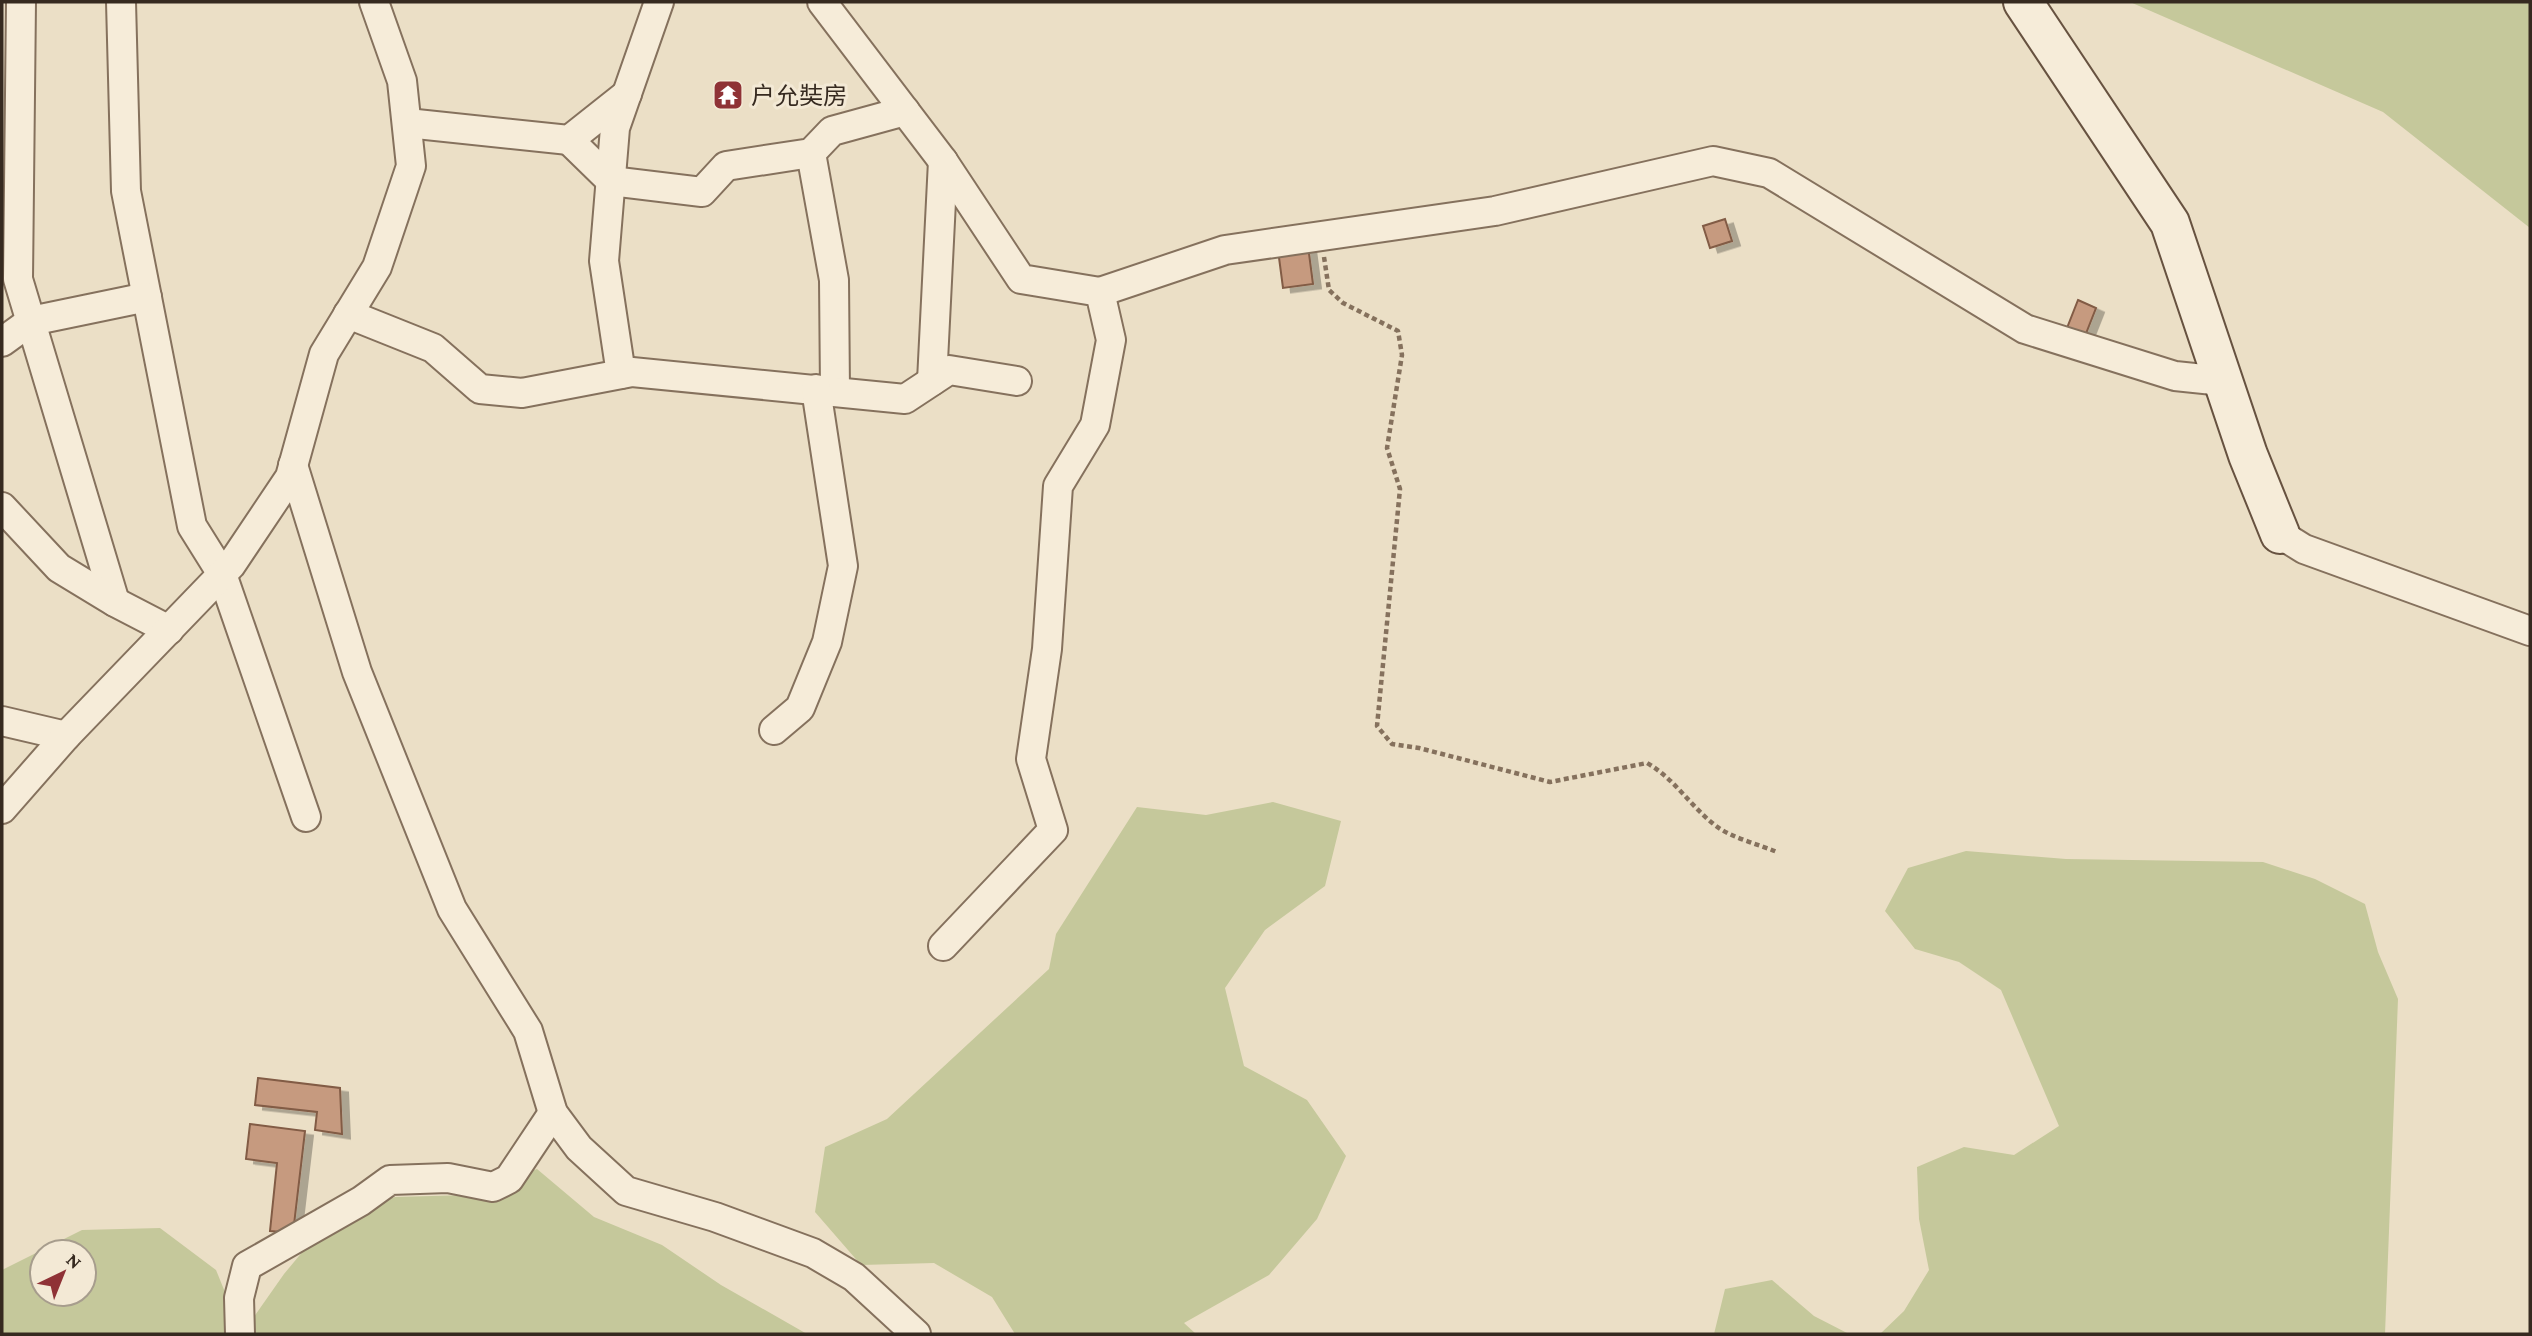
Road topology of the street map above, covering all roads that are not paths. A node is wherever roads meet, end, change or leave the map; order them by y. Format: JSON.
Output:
{"nodes":[{"id":1,"x":22,"y":2,"type":"edge"},
{"id":2,"x":121,"y":2,"type":"edge"},
{"id":3,"x":374,"y":2,"type":"edge"},
{"id":4,"x":659,"y":2,"type":"edge"},
{"id":5,"x":822,"y":2,"type":"edge"},
{"id":6,"x":2023,"y":2,"type":"edge"},
{"id":7,"x":627,"y":94,"type":"junction"},
{"id":8,"x":905,"y":111,"type":"junction"},
{"id":9,"x":407,"y":123,"type":"junction"},
{"id":10,"x":569,"y":140,"type":"junction"},
{"id":11,"x":811,"y":153,"type":"junction"},
{"id":12,"x":943,"y":161,"type":"junction"},
{"id":13,"x":611,"y":181,"type":"junction"},
{"id":14,"x":1100,"y":292,"type":"junction"},
{"id":15,"x":146,"y":297,"type":"junction"},
{"id":16,"x":348,"y":314,"type":"junction"},
{"id":17,"x":31,"y":321,"type":"junction"},
{"id":18,"x":2,"y":342,"type":"edge"},
{"id":19,"x":621,"y":374,"type":"junction"},
{"id":20,"x":2224,"y":380,"type":"junction"},
{"id":21,"x":1017,"y":381,"type":"dead end"},
{"id":22,"x":932,"y":382,"type":"junction"},
{"id":23,"x":826,"y":390,"type":"junction"},
{"id":24,"x":293,"y":465,"type":"junction"},
{"id":25,"x":2,"y":507,"type":"edge"},
{"id":26,"x":2280,"y":534,"type":"joint"},
{"id":27,"x":222,"y":574,"type":"junction"},
{"id":28,"x":115,"y":602,"type":"junction"},
{"id":29,"x":169,"y":629,"type":"junction"},
{"id":30,"x":2530,"y":631,"type":"edge"},
{"id":31,"x":2,"y":721,"type":"edge"},
{"id":32,"x":774,"y":730,"type":"dead end"},
{"id":33,"x":66,"y":736,"type":"junction"},
{"id":34,"x":2,"y":809,"type":"edge"},
{"id":35,"x":306,"y":817,"type":"dead end"},
{"id":36,"x":943,"y":946,"type":"dead end"},
{"id":37,"x":553,"y":1112,"type":"junction"},
{"id":38,"x":240,"y":1334,"type":"edge"},
{"id":39,"x":916,"y":1334,"type":"edge"}],
"edges":[{"from":1,"to":17,"type":"street"},
{"from":2,"to":15,"type":"street"},
{"from":3,"to":9,"type":"street"},
{"from":4,"to":7,"type":"street"},
{"from":5,"to":8,"type":"street"},
{"from":6,"to":20,"type":"street"},
{"from":7,"to":10,"type":"street"},
{"from":7,"to":13,"type":"street"},
{"from":8,"to":11,"type":"street"},
{"from":8,"to":12,"type":"street"},
{"from":9,"to":10,"type":"street"},
{"from":9,"to":16,"type":"street"},
{"from":10,"to":13,"type":"street"},
{"from":11,"to":13,"type":"street"},
{"from":11,"to":23,"type":"street"},
{"from":12,"to":14,"type":"street"},
{"from":12,"to":22,"type":"street"},
{"from":13,"to":19,"type":"street"},
{"from":14,"to":20,"type":"street"},
{"from":14,"to":36,"type":"street"},
{"from":15,"to":17,"type":"street"},
{"from":15,"to":27,"type":"street"},
{"from":16,"to":19,"type":"street"},
{"from":16,"to":24,"type":"street"},
{"from":17,"to":18,"type":"street"},
{"from":17,"to":28,"type":"street"},
{"from":19,"to":23,"type":"street"},
{"from":20,"to":26,"type":"street"},
{"from":21,"to":22,"type":"street"},
{"from":22,"to":23,"type":"street"},
{"from":23,"to":32,"type":"street"},
{"from":24,"to":27,"type":"street"},
{"from":24,"to":37,"type":"street"},
{"from":25,"to":28,"type":"street"},
{"from":26,"to":30,"type":"street"},
{"from":27,"to":29,"type":"street"},
{"from":27,"to":35,"type":"street"},
{"from":28,"to":29,"type":"street"},
{"from":29,"to":33,"type":"street"},
{"from":31,"to":33,"type":"street"},
{"from":33,"to":34,"type":"street"},
{"from":37,"to":38,"type":"street"},
{"from":37,"to":39,"type":"street"}]}
